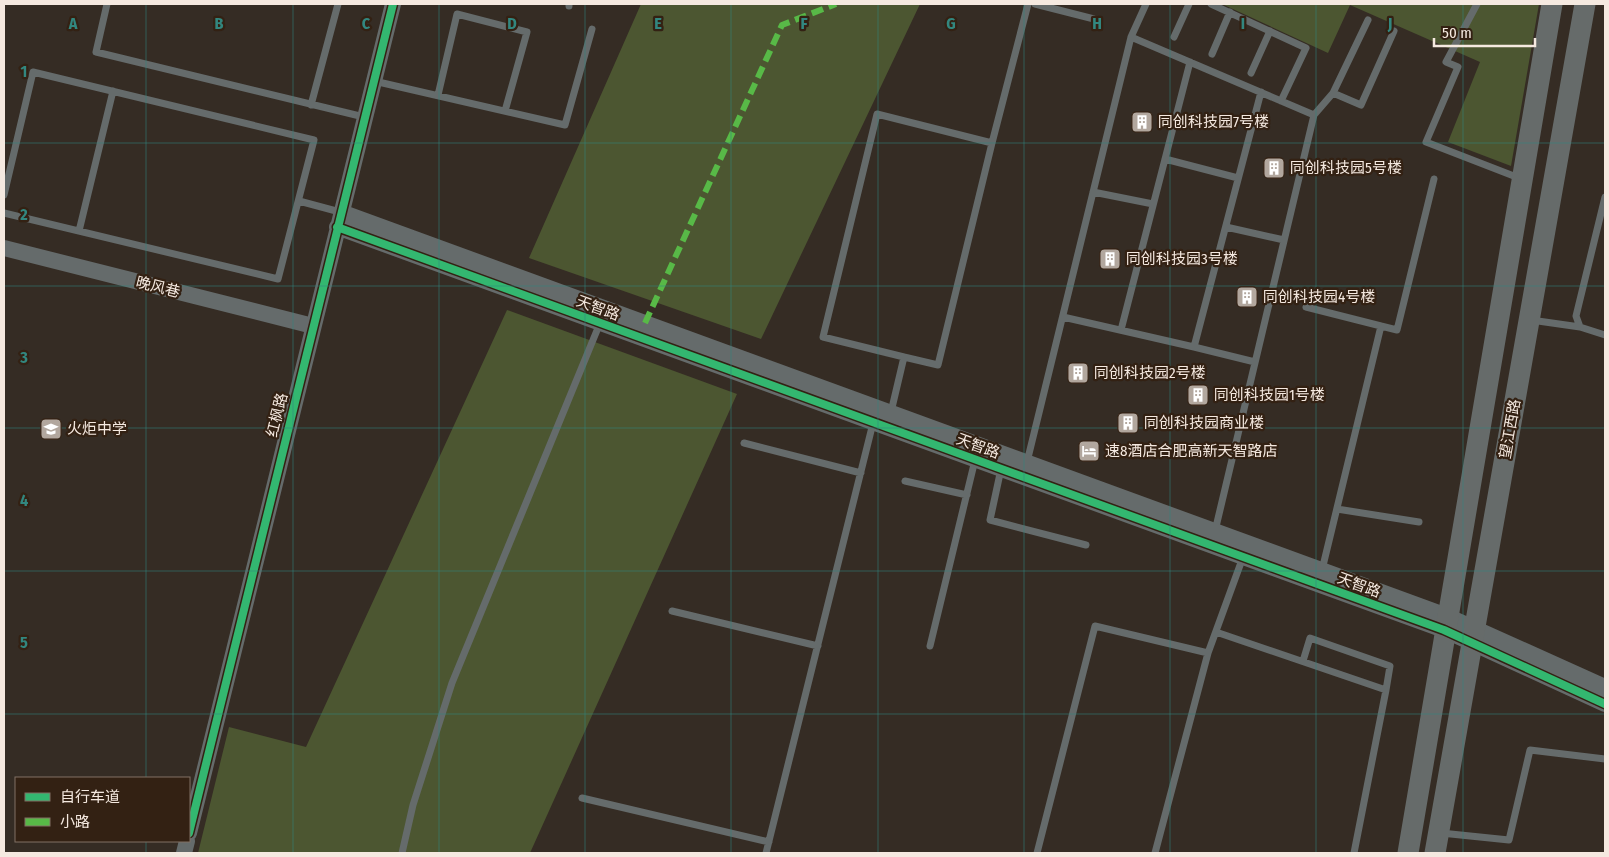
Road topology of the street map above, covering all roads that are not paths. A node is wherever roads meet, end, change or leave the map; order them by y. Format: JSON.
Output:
{"nodes":[{"id":1,"x":107,"y":4,"type":"edge"},
{"id":2,"x":338,"y":4,"type":"edge"},
{"id":3,"x":393,"y":4,"type":"edge"},
{"id":4,"x":1028,"y":4,"type":"edge"},
{"id":5,"x":1035,"y":4,"type":"edge"},
{"id":6,"x":1146,"y":4,"type":"edge"},
{"id":7,"x":1189,"y":4,"type":"edge"},
{"id":8,"x":1211,"y":4,"type":"edge"},
{"id":9,"x":1477,"y":4,"type":"edge"},
{"id":10,"x":1552,"y":4,"type":"edge"},
{"id":11,"x":1585,"y":4,"type":"edge"},
{"id":12,"x":1230,"y":12,"type":"junction"},
{"id":13,"x":1094,"y":18,"type":"dead end"},
{"id":14,"x":1368,"y":20,"type":"dead end"},
{"id":15,"x":592,"y":29,"type":"dead end"},
{"id":16,"x":1270,"y":31,"type":"junction"},
{"id":17,"x":1394,"y":31,"type":"dead end"},
{"id":18,"x":1131,"y":37,"type":"junction"},
{"id":19,"x":1174,"y":37,"type":"dead end"},
{"id":20,"x":1212,"y":54,"type":"dead end"},
{"id":21,"x":1190,"y":62,"type":"junction"},
{"id":22,"x":1251,"y":73,"type":"dead end"},
{"id":23,"x":374,"y":80,"type":"junction"},
{"id":24,"x":113,"y":91,"type":"junction"},
{"id":25,"x":1261,"y":92,"type":"junction"},
{"id":26,"x":1333,"y":93,"type":"junction"},
{"id":27,"x":438,"y":95,"type":"junction"},
{"id":28,"x":1281,"y":101,"type":"junction"},
{"id":29,"x":311,"y":105,"type":"junction"},
{"id":30,"x":505,"y":111,"type":"junction"},
{"id":31,"x":1314,"y":115,"type":"junction"},
{"id":32,"x":364,"y":118,"type":"junction"},
{"id":33,"x":992,"y":143,"type":"junction"},
{"id":34,"x":1165,"y":158,"type":"junction"},
{"id":35,"x":1238,"y":178,"type":"junction"},
{"id":36,"x":1434,"y":179,"type":"dead end"},
{"id":37,"x":1522,"y":179,"type":"junction"},
{"id":38,"x":1094,"y":192,"type":"junction"},
{"id":39,"x":4,"y":195,"type":"edge"},
{"id":40,"x":1605,"y":197,"type":"edge"},
{"id":41,"x":299,"y":201,"type":"junction"},
{"id":42,"x":1153,"y":204,"type":"junction"},
{"id":43,"x":4,"y":213,"type":"edge"},
{"id":44,"x":339,"y":220,"type":"junction"},
{"id":45,"x":1226,"y":226,"type":"junction"},
{"id":46,"x":79,"y":232,"type":"junction"},
{"id":47,"x":1284,"y":240,"type":"junction"},
{"id":48,"x":4,"y":248,"type":"edge"},
{"id":49,"x":1306,"y":308,"type":"dead end"},
{"id":50,"x":1063,"y":317,"type":"junction"},
{"id":51,"x":1529,"y":320,"type":"junction"},
{"id":52,"x":600,"y":323,"type":"junction"},
{"id":53,"x":313,"y":326,"type":"junction"},
{"id":54,"x":1381,"y":326,"type":"junction"},
{"id":55,"x":1580,"y":327,"type":"junction"},
{"id":56,"x":1121,"y":330,"type":"junction"},
{"id":57,"x":1605,"y":335,"type":"edge"},
{"id":58,"x":1194,"y":347,"type":"junction"},
{"id":59,"x":904,"y":357,"type":"junction"},
{"id":60,"x":1255,"y":362,"type":"junction"},
{"id":61,"x":891,"y":413,"type":"junction"},
{"id":62,"x":874,"y":422,"type":"junction"},
{"id":63,"x":744,"y":443,"type":"dead end"},
{"id":64,"x":975,"y":459,"type":"junction"},
{"id":65,"x":1027,"y":462,"type":"junction"},
{"id":66,"x":1001,"y":469,"type":"junction"},
{"id":67,"x":861,"y":473,"type":"junction"},
{"id":68,"x":906,"y":481,"type":"dead end"},
{"id":69,"x":967,"y":495,"type":"junction"},
{"id":70,"x":1337,"y":509,"type":"junction"},
{"id":71,"x":1419,"y":522,"type":"dead end"},
{"id":72,"x":1215,"y":531,"type":"junction"},
{"id":73,"x":1086,"y":545,"type":"dead end"},
{"id":74,"x":1243,"y":557,"type":"junction"},
{"id":75,"x":1322,"y":570,"type":"junction"},
{"id":76,"x":672,"y":611,"type":"dead end"},
{"id":77,"x":1446,"y":623,"type":"junction"},
{"id":78,"x":1216,"y":632,"type":"junction"},
{"id":79,"x":1474,"y":636,"type":"junction"},
{"id":80,"x":818,"y":646,"type":"junction"},
{"id":81,"x":930,"y":646,"type":"dead end"},
{"id":82,"x":1208,"y":653,"type":"junction"},
{"id":83,"x":1303,"y":662,"type":"junction"},
{"id":84,"x":1605,"y":688,"type":"edge"},
{"id":85,"x":1386,"y":690,"type":"junction"},
{"id":86,"x":1605,"y":704,"type":"edge"},
{"id":87,"x":1605,"y":759,"type":"edge"},
{"id":88,"x":582,"y":798,"type":"dead end"},
{"id":89,"x":190,"y":829,"type":"edge"},
{"id":90,"x":769,"y":842,"type":"junction"},
{"id":91,"x":1436,"y":848,"type":"edge"},
{"id":92,"x":402,"y":853,"type":"edge"},
{"id":93,"x":766,"y":853,"type":"edge"},
{"id":94,"x":1037,"y":853,"type":"edge"},
{"id":95,"x":1155,"y":853,"type":"edge"},
{"id":96,"x":1354,"y":853,"type":"edge"},
{"id":97,"x":1408,"y":853,"type":"edge"}],
"edges":[{"from":1,"to":29,"type":"lane"},
{"from":2,"to":29,"type":"lane"},
{"from":3,"to":23,"type":"street","name":"红枫路"},
{"from":4,"to":33,"type":"lane"},
{"from":5,"to":13,"type":"lane"},
{"from":6,"to":18,"type":"lane"},
{"from":7,"to":19,"type":"lane"},
{"from":8,"to":12,"type":"lane"},
{"from":9,"to":37,"type":"lane"},
{"from":10,"to":37,"type":"main road","name":"望江西路"},
{"from":11,"to":51,"type":"main road","name":"望江西路"},
{"from":12,"to":16,"type":"lane"},
{"from":12,"to":20,"type":"lane"},
{"from":14,"to":26,"type":"lane"},
{"from":15,"to":30,"type":"lane"},
{"from":16,"to":22,"type":"lane"},
{"from":16,"to":28,"type":"lane"},
{"from":17,"to":26,"type":"lane"},
{"from":18,"to":21,"type":"lane"},
{"from":18,"to":38,"type":"lane"},
{"from":21,"to":25,"type":"lane"},
{"from":21,"to":34,"type":"lane"},
{"from":23,"to":27,"type":"lane"},
{"from":23,"to":32,"type":"street","name":"红枫路"},
{"from":24,"to":39,"type":"lane"},
{"from":24,"to":41,"type":"lane"},
{"from":24,"to":46,"type":"lane"},
{"from":25,"to":28,"type":"lane"},
{"from":25,"to":35,"type":"lane"},
{"from":26,"to":31,"type":"lane"},
{"from":27,"to":30,"type":"lane"},
{"from":27,"to":30,"type":"lane"},
{"from":28,"to":31,"type":"lane"},
{"from":29,"to":32,"type":"lane"},
{"from":31,"to":47,"type":"lane"},
{"from":32,"to":44,"type":"street","name":"红枫路"},
{"from":33,"to":59,"type":"lane"},
{"from":33,"to":59,"type":"lane"},
{"from":34,"to":35,"type":"lane"},
{"from":34,"to":42,"type":"lane"},
{"from":35,"to":45,"type":"lane"},
{"from":36,"to":54,"type":"lane"},
{"from":37,"to":77,"type":"main road","name":"望江西路"},
{"from":38,"to":42,"type":"lane"},
{"from":38,"to":50,"type":"lane"},
{"from":40,"to":55,"type":"lane"},
{"from":41,"to":44,"type":"lane"},
{"from":41,"to":46,"type":"lane"},
{"from":42,"to":56,"type":"lane"},
{"from":43,"to":46,"type":"lane"},
{"from":44,"to":52,"type":"street","name":"天智路"},
{"from":44,"to":53,"type":"street","name":"红枫路"},
{"from":44,"to":61,"type":"street","name":"天智路"},
{"from":45,"to":47,"type":"lane"},
{"from":45,"to":58,"type":"lane"},
{"from":47,"to":60,"type":"lane"},
{"from":48,"to":53,"type":"street","name":"晚风巷"},
{"from":49,"to":54,"type":"lane"},
{"from":50,"to":56,"type":"lane"},
{"from":50,"to":65,"type":"lane"},
{"from":51,"to":55,"type":"lane"},
{"from":51,"to":79,"type":"main road","name":"望江西路"},
{"from":52,"to":62,"type":"street","name":"天智路"},
{"from":52,"to":92,"type":"lane"},
{"from":53,"to":89,"type":"street","name":"红枫路"},
{"from":54,"to":70,"type":"lane"},
{"from":55,"to":57,"type":"lane"},
{"from":56,"to":58,"type":"lane"},
{"from":58,"to":60,"type":"lane"},
{"from":59,"to":61,"type":"lane"},
{"from":60,"to":72,"type":"lane"},
{"from":61,"to":65,"type":"street","name":"天智路"},
{"from":62,"to":64,"type":"street","name":"天智路"},
{"from":62,"to":67,"type":"lane"},
{"from":63,"to":67,"type":"lane"},
{"from":64,"to":66,"type":"street","name":"天智路"},
{"from":64,"to":69,"type":"lane"},
{"from":65,"to":72,"type":"street","name":"天智路"},
{"from":66,"to":73,"type":"lane"},
{"from":66,"to":74,"type":"street","name":"天智路"},
{"from":67,"to":80,"type":"lane"},
{"from":68,"to":69,"type":"lane"},
{"from":69,"to":81,"type":"lane"},
{"from":70,"to":71,"type":"lane"},
{"from":70,"to":75,"type":"lane"},
{"from":72,"to":75,"type":"street","name":"天智路"},
{"from":74,"to":77,"type":"street","name":"天智路"},
{"from":74,"to":78,"type":"lane"},
{"from":75,"to":77,"type":"street","name":"天智路"},
{"from":76,"to":80,"type":"lane"},
{"from":77,"to":79,"type":"street","name":"天智路"},
{"from":77,"to":97,"type":"main road","name":"望江西路"},
{"from":78,"to":82,"type":"lane"},
{"from":78,"to":83,"type":"lane"},
{"from":79,"to":84,"type":"street","name":"天智路"},
{"from":79,"to":86,"type":"street","name":"天智路"},
{"from":79,"to":91,"type":"main road","name":"望江西路"},
{"from":80,"to":90,"type":"lane"},
{"from":82,"to":94,"type":"lane"},
{"from":82,"to":95,"type":"lane"},
{"from":83,"to":85,"type":"lane"},
{"from":83,"to":85,"type":"lane"},
{"from":85,"to":96,"type":"lane"},
{"from":87,"to":91,"type":"lane"},
{"from":88,"to":90,"type":"lane"},
{"from":90,"to":93,"type":"lane"}]}
